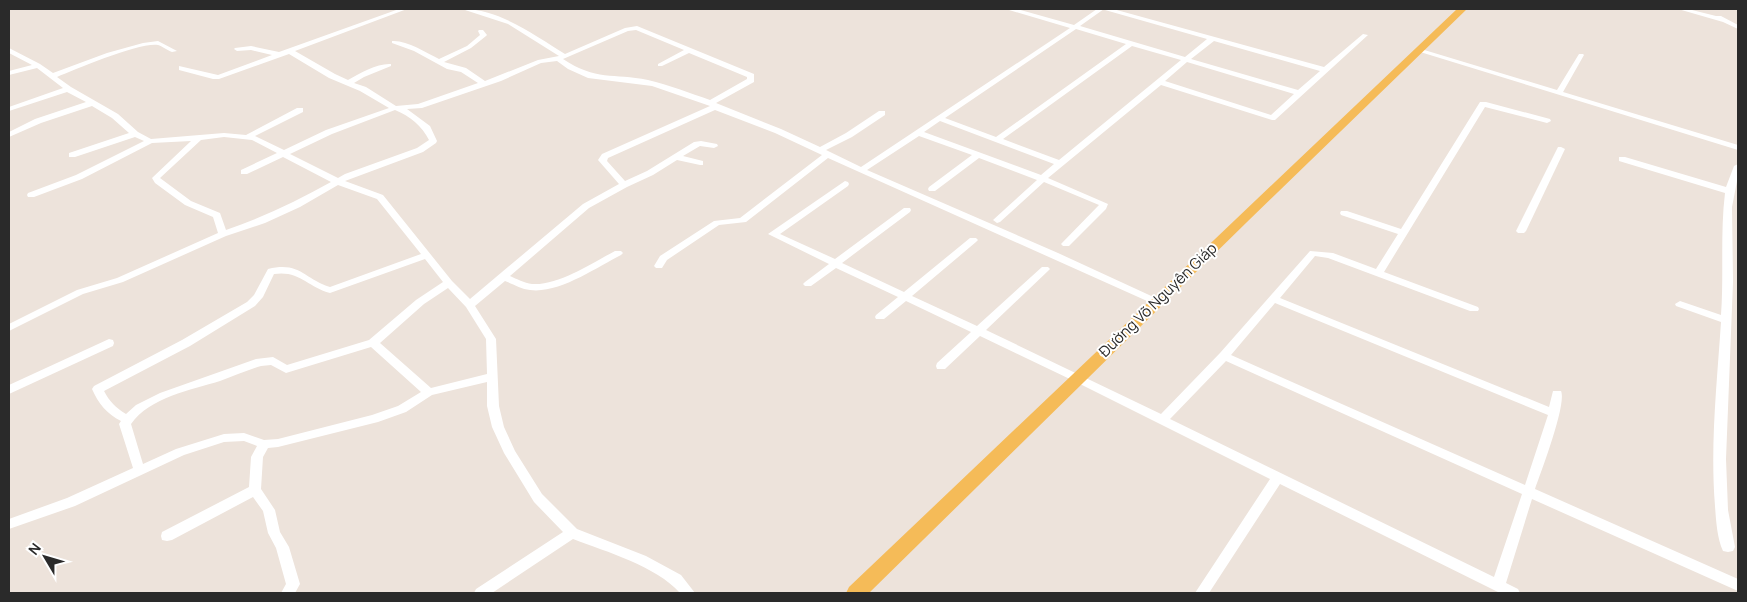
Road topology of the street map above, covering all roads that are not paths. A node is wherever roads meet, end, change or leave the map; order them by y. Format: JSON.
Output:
{"nodes":[{"id":1,"x":404,"y":9,"type":"edge"},
{"id":2,"x":467,"y":9,"type":"edge"},
{"id":3,"x":1011,"y":9,"type":"edge"},
{"id":4,"x":1101,"y":9,"type":"edge"},
{"id":5,"x":1107,"y":9,"type":"edge"},
{"id":6,"x":1462,"y":9,"type":"edge"},
{"id":7,"x":1681,"y":9,"type":"edge"},
{"id":8,"x":1708,"y":9,"type":"edge"},
{"id":9,"x":1724,"y":20,"type":"junction"},
{"id":10,"x":1074,"y":27,"type":"junction"},
{"id":11,"x":1738,"y":27,"type":"edge"},
{"id":12,"x":481,"y":31,"type":"dead end"},
{"id":13,"x":1366,"y":35,"type":"dead end"},
{"id":14,"x":1213,"y":38,"type":"junction"},
{"id":15,"x":394,"y":42,"type":"dead end"},
{"id":16,"x":1131,"y":44,"type":"junction"},
{"id":17,"x":237,"y":49,"type":"dead end"},
{"id":18,"x":9,"y":50,"type":"edge"},
{"id":19,"x":174,"y":50,"type":"dead end"},
{"id":20,"x":689,"y":50,"type":"junction"},
{"id":21,"x":1419,"y":50,"type":"junction"},
{"id":22,"x":289,"y":51,"type":"junction"},
{"id":23,"x":277,"y":54,"type":"junction"},
{"id":24,"x":1581,"y":55,"type":"dead end"},
{"id":25,"x":561,"y":57,"type":"junction"},
{"id":26,"x":1187,"y":59,"type":"junction"},
{"id":27,"x":440,"y":61,"type":"junction"},
{"id":28,"x":38,"y":64,"type":"junction"},
{"id":29,"x":388,"y":64,"type":"dead end"},
{"id":30,"x":660,"y":65,"type":"dead end"},
{"id":31,"x":182,"y":68,"type":"dead end"},
{"id":32,"x":1325,"y":70,"type":"junction"},
{"id":33,"x":9,"y":73,"type":"edge"},
{"id":34,"x":53,"y":76,"type":"junction"},
{"id":35,"x":483,"y":82,"type":"junction"},
{"id":36,"x":1160,"y":82,"type":"junction"},
{"id":37,"x":349,"y":84,"type":"junction"},
{"id":38,"x":68,"y":89,"type":"junction"},
{"id":39,"x":1559,"y":92,"type":"junction"},
{"id":40,"x":1299,"y":93,"type":"junction"},
{"id":41,"x":92,"y":103,"type":"junction"},
{"id":42,"x":713,"y":105,"type":"junction"},
{"id":43,"x":395,"y":108,"type":"junction"},
{"id":44,"x":9,"y":110,"type":"edge"},
{"id":45,"x":300,"y":110,"type":"dead end"},
{"id":46,"x":882,"y":113,"type":"dead end"},
{"id":47,"x":940,"y":119,"type":"junction"},
{"id":48,"x":1547,"y":121,"type":"dead end"},
{"id":49,"x":918,"y":133,"type":"junction"},
{"id":50,"x":134,"y":134,"type":"junction"},
{"id":51,"x":9,"y":135,"type":"edge"},
{"id":52,"x":248,"y":137,"type":"junction"},
{"id":53,"x":199,"y":138,"type":"junction"},
{"id":54,"x":997,"y":140,"type":"junction"},
{"id":55,"x":150,"y":141,"type":"junction"},
{"id":56,"x":714,"y":146,"type":"dead end"},
{"id":57,"x":1738,"y":148,"type":"edge"},
{"id":58,"x":1561,"y":149,"type":"dead end"},
{"id":59,"x":823,"y":153,"type":"junction"},
{"id":60,"x":282,"y":154,"type":"junction"},
{"id":61,"x":72,"y":155,"type":"dead end"},
{"id":62,"x":978,"y":155,"type":"junction"},
{"id":63,"x":675,"y":157,"type":"junction"},
{"id":64,"x":1622,"y":159,"type":"dead end"},
{"id":65,"x":700,"y":163,"type":"dead end"},
{"id":66,"x":1060,"y":164,"type":"junction"},
{"id":67,"x":1738,"y":166,"type":"edge"},
{"id":68,"x":861,"y":170,"type":"junction"},
{"id":69,"x":244,"y":172,"type":"dead end"},
{"id":70,"x":1043,"y":179,"type":"junction"},
{"id":71,"x":338,"y":182,"type":"junction"},
{"id":72,"x":624,"y":184,"type":"junction"},
{"id":73,"x":845,"y":184,"type":"dead end"},
{"id":74,"x":932,"y":189,"type":"dead end"},
{"id":75,"x":1729,"y":191,"type":"junction"},
{"id":76,"x":31,"y":195,"type":"dead end"},
{"id":77,"x":907,"y":210,"type":"dead end"},
{"id":78,"x":1344,"y":213,"type":"dead end"},
{"id":79,"x":997,"y":220,"type":"dead end"},
{"id":80,"x":1521,"y":231,"type":"dead end"},
{"id":81,"x":1403,"y":233,"type":"junction"},
{"id":82,"x":223,"y":234,"type":"junction"},
{"id":83,"x":973,"y":240,"type":"dead end"},
{"id":84,"x":1066,"y":244,"type":"dead end"},
{"id":85,"x":618,"y":253,"type":"dead end"},
{"id":86,"x":427,"y":255,"type":"junction"},
{"id":87,"x":835,"y":264,"type":"junction"},
{"id":88,"x":659,"y":266,"type":"dead end"},
{"id":89,"x":1045,"y":269,"type":"dead end"},
{"id":90,"x":1378,"y":273,"type":"junction"},
{"id":91,"x":504,"y":277,"type":"junction"},
{"id":92,"x":449,"y":283,"type":"junction"},
{"id":93,"x":808,"y":284,"type":"dead end"},
{"id":94,"x":905,"y":296,"type":"junction"},
{"id":95,"x":1273,"y":300,"type":"junction"},
{"id":96,"x":1156,"y":302,"type":"junction"},
{"id":97,"x":1680,"y":304,"type":"dead end"},
{"id":98,"x":470,"y":305,"type":"junction"},
{"id":99,"x":1474,"y":309,"type":"dead end"},
{"id":100,"x":880,"y":318,"type":"dead end"},
{"id":101,"x":1726,"y":320,"type":"junction"},
{"id":102,"x":9,"y":328,"type":"edge"},
{"id":103,"x":978,"y":331,"type":"junction"},
{"id":104,"x":109,"y":343,"type":"dead end"},
{"id":105,"x":373,"y":343,"type":"junction"},
{"id":106,"x":1224,"y":356,"type":"junction"},
{"id":107,"x":941,"y":366,"type":"dead end"},
{"id":108,"x":491,"y":377,"type":"junction"},
{"id":109,"x":1078,"y":378,"type":"junction"},
{"id":110,"x":9,"y":390,"type":"edge"},
{"id":111,"x":429,"y":392,"type":"junction"},
{"id":112,"x":1557,"y":394,"type":"dead end"},
{"id":113,"x":1554,"y":413,"type":"junction"},
{"id":114,"x":127,"y":419,"type":"junction"},
{"id":115,"x":1162,"y":420,"type":"junction"},
{"id":116,"x":264,"y":444,"type":"junction"},
{"id":117,"x":139,"y":469,"type":"junction"},
{"id":118,"x":1278,"y":477,"type":"junction"},
{"id":119,"x":255,"y":490,"type":"junction"},
{"id":120,"x":1528,"y":491,"type":"junction"},
{"id":121,"x":9,"y":524,"type":"edge"},
{"id":122,"x":572,"y":533,"type":"junction"},
{"id":123,"x":166,"y":536,"type":"dead end"},
{"id":124,"x":1728,"y":547,"type":"dead end"},
{"id":125,"x":1738,"y":585,"type":"edge"},
{"id":126,"x":1498,"y":586,"type":"junction"},
{"id":127,"x":288,"y":593,"type":"edge"},
{"id":128,"x":481,"y":593,"type":"edge"},
{"id":129,"x":688,"y":593,"type":"edge"},
{"id":130,"x":856,"y":593,"type":"edge"},
{"id":131,"x":1202,"y":593,"type":"edge"},
{"id":132,"x":1512,"y":593,"type":"edge"}],
"edges":[{"from":1,"to":22,"type":"street"},
{"from":2,"to":25,"type":"street"},
{"from":3,"to":10,"type":"street"},
{"from":4,"to":10,"type":"street"},
{"from":5,"to":14,"type":"street"},
{"from":6,"to":21,"type":"main road","name":"Đường Võ Nguyên Giáp"},
{"from":7,"to":9,"type":"street"},
{"from":8,"to":9,"type":"street"},
{"from":9,"to":11,"type":"street"},
{"from":10,"to":16,"type":"street"},
{"from":10,"to":47,"type":"street"},
{"from":12,"to":27,"type":"street"},
{"from":13,"to":32,"type":"street"},
{"from":14,"to":26,"type":"street"},
{"from":14,"to":32,"type":"street"},
{"from":15,"to":27,"type":"street"},
{"from":16,"to":26,"type":"street"},
{"from":16,"to":54,"type":"street"},
{"from":17,"to":23,"type":"street"},
{"from":18,"to":28,"type":"street"},
{"from":19,"to":34,"type":"street"},
{"from":20,"to":25,"type":"street"},
{"from":20,"to":30,"type":"street"},
{"from":20,"to":42,"type":"street"},
{"from":21,"to":39,"type":"street"},
{"from":21,"to":96,"type":"main road","name":"Đường Võ Nguyên Giáp"},
{"from":22,"to":23,"type":"street"},
{"from":22,"to":37,"type":"street"},
{"from":23,"to":31,"type":"street"},
{"from":24,"to":39,"type":"street"},
{"from":25,"to":35,"type":"street"},
{"from":25,"to":42,"type":"street"},
{"from":26,"to":36,"type":"street"},
{"from":26,"to":40,"type":"street"},
{"from":27,"to":35,"type":"street"},
{"from":28,"to":33,"type":"street"},
{"from":28,"to":34,"type":"street"},
{"from":29,"to":37,"type":"street"},
{"from":32,"to":40,"type":"street"},
{"from":34,"to":38,"type":"street"},
{"from":35,"to":43,"type":"street"},
{"from":36,"to":40,"type":"street"},
{"from":36,"to":66,"type":"street"},
{"from":37,"to":43,"type":"street"},
{"from":38,"to":41,"type":"street"},
{"from":38,"to":44,"type":"street"},
{"from":39,"to":57,"type":"street"},
{"from":41,"to":50,"type":"street"},
{"from":41,"to":51,"type":"street"},
{"from":42,"to":59,"type":"street"},
{"from":42,"to":72,"type":"street"},
{"from":43,"to":60,"type":"street"},
{"from":43,"to":71,"type":"street"},
{"from":45,"to":52,"type":"street"},
{"from":46,"to":59,"type":"street"},
{"from":47,"to":49,"type":"street"},
{"from":47,"to":54,"type":"street"},
{"from":48,"to":81,"type":"street"},
{"from":49,"to":62,"type":"street"},
{"from":49,"to":68,"type":"street"},
{"from":50,"to":55,"type":"street"},
{"from":50,"to":61,"type":"street"},
{"from":52,"to":53,"type":"street"},
{"from":52,"to":60,"type":"street"},
{"from":53,"to":55,"type":"street"},
{"from":53,"to":82,"type":"street"},
{"from":54,"to":66,"type":"street"},
{"from":55,"to":76,"type":"street"},
{"from":56,"to":63,"type":"street"},
{"from":58,"to":80,"type":"street"},
{"from":59,"to":68,"type":"street"},
{"from":59,"to":88,"type":"street"},
{"from":60,"to":69,"type":"street"},
{"from":60,"to":71,"type":"street"},
{"from":62,"to":70,"type":"street"},
{"from":62,"to":74,"type":"street"},
{"from":63,"to":65,"type":"street"},
{"from":63,"to":72,"type":"street"},
{"from":64,"to":75,"type":"street"},
{"from":66,"to":70,"type":"street"},
{"from":67,"to":75,"type":"street"},
{"from":68,"to":96,"type":"street"},
{"from":70,"to":79,"type":"street"},
{"from":70,"to":84,"type":"street"},
{"from":71,"to":82,"type":"street"},
{"from":71,"to":86,"type":"street"},
{"from":72,"to":91,"type":"street"},
{"from":73,"to":87,"type":"street"},
{"from":75,"to":101,"type":"street"},
{"from":77,"to":87,"type":"street"},
{"from":78,"to":81,"type":"street"},
{"from":81,"to":90,"type":"street"},
{"from":82,"to":102,"type":"street"},
{"from":83,"to":94,"type":"street"},
{"from":85,"to":91,"type":"street"},
{"from":86,"to":92,"type":"street"},
{"from":86,"to":114,"type":"street"},
{"from":87,"to":93,"type":"street"},
{"from":87,"to":94,"type":"street"},
{"from":89,"to":103,"type":"street"},
{"from":90,"to":95,"type":"street"},
{"from":90,"to":99,"type":"street"},
{"from":91,"to":98,"type":"street"},
{"from":92,"to":98,"type":"street"},
{"from":92,"to":105,"type":"street"},
{"from":94,"to":100,"type":"street"},
{"from":94,"to":103,"type":"street"},
{"from":95,"to":106,"type":"street"},
{"from":95,"to":113,"type":"street"},
{"from":96,"to":109,"type":"main road","name":"Đường Võ Nguyên Giáp"},
{"from":97,"to":101,"type":"street"},
{"from":98,"to":108,"type":"street"},
{"from":101,"to":124,"type":"street"},
{"from":103,"to":107,"type":"street"},
{"from":103,"to":109,"type":"street"},
{"from":104,"to":110,"type":"street"},
{"from":105,"to":111,"type":"street"},
{"from":105,"to":114,"type":"street"},
{"from":106,"to":115,"type":"street"},
{"from":106,"to":120,"type":"street"},
{"from":108,"to":111,"type":"street"},
{"from":108,"to":122,"type":"street"},
{"from":109,"to":115,"type":"street"},
{"from":109,"to":130,"type":"main road","name":"Đường Võ Nguyên Giáp"},
{"from":111,"to":116,"type":"street"},
{"from":112,"to":113,"type":"street"},
{"from":113,"to":120,"type":"street"},
{"from":114,"to":117,"type":"street"},
{"from":115,"to":118,"type":"street"},
{"from":116,"to":117,"type":"street"},
{"from":116,"to":119,"type":"street"},
{"from":117,"to":121,"type":"street"},
{"from":118,"to":126,"type":"street"},
{"from":118,"to":131,"type":"street"},
{"from":119,"to":123,"type":"street"},
{"from":119,"to":127,"type":"street"},
{"from":120,"to":125,"type":"street"},
{"from":120,"to":126,"type":"street"},
{"from":122,"to":128,"type":"street"},
{"from":122,"to":129,"type":"street"},
{"from":126,"to":132,"type":"street"}]}
